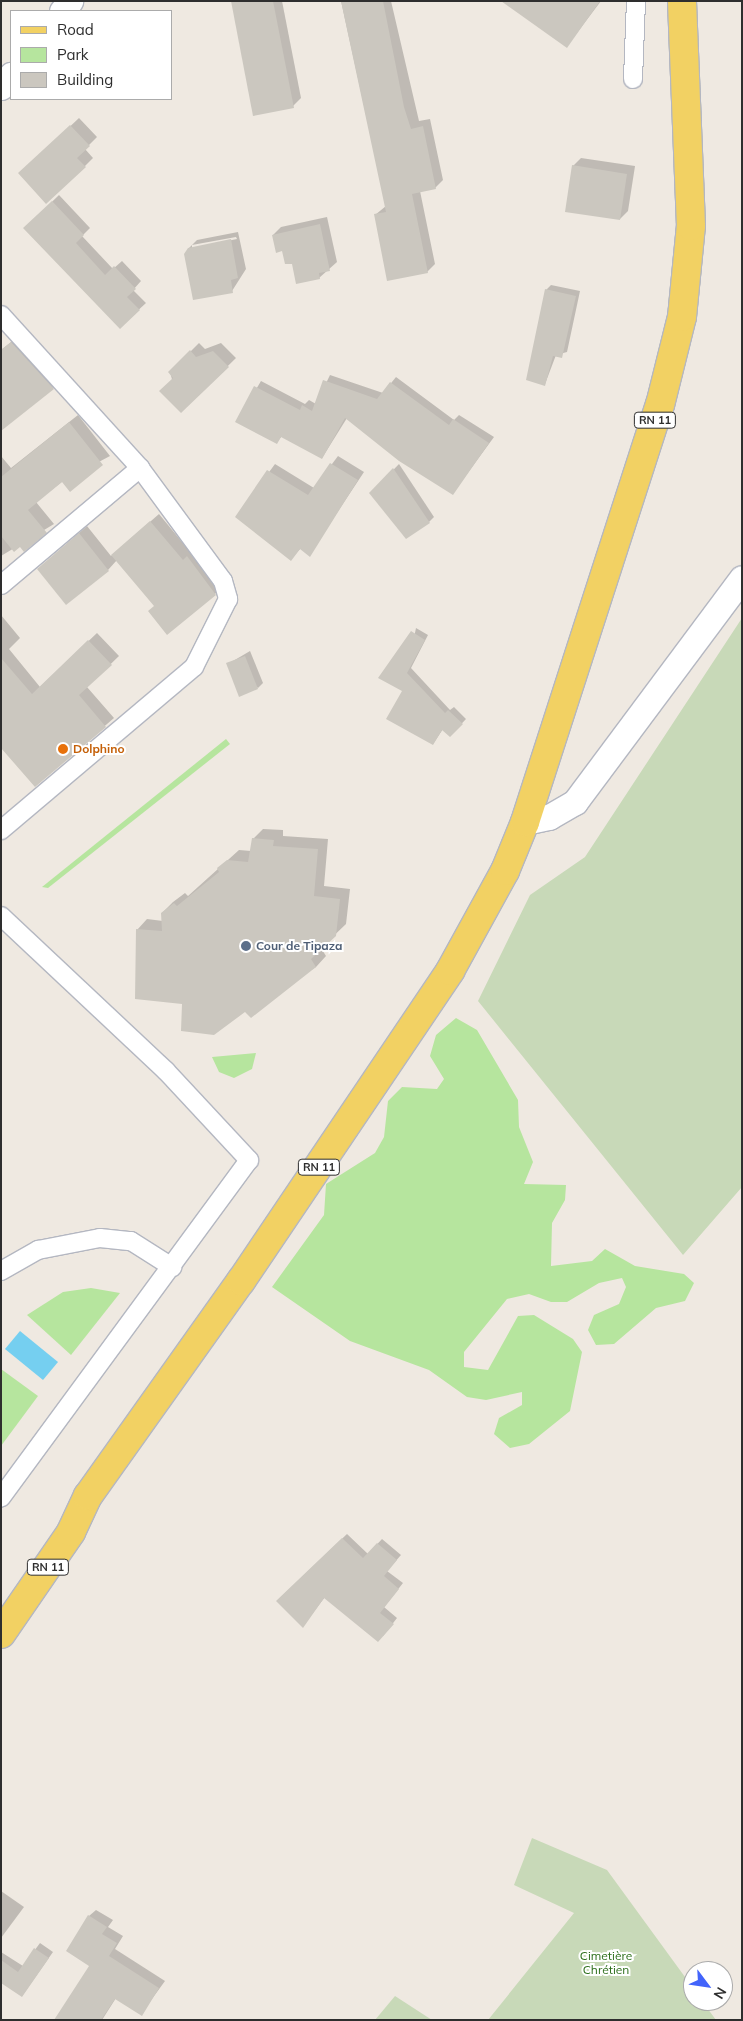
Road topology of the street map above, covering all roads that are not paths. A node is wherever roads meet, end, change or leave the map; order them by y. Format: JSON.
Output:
{"nodes":[{"id":1,"x":636,"y":1,"type":"edge"},
{"id":2,"x":682,"y":1,"type":"edge"},
{"id":3,"x":10,"y":75,"type":"edge"},
{"id":4,"x":633,"y":79,"type":"dead end"},
{"id":5,"x":1,"y":87,"type":"edge"},
{"id":6,"x":1,"y":316,"type":"edge"},
{"id":7,"x":140,"y":468,"type":"junction"},
{"id":8,"x":742,"y":578,"type":"edge"},
{"id":9,"x":1,"y":585,"type":"edge"},
{"id":10,"x":525,"y":822,"type":"junction"},
{"id":11,"x":1,"y":830,"type":"edge"},
{"id":12,"x":1,"y":916,"type":"edge"},
{"id":13,"x":172,"y":1267,"type":"junction"},
{"id":14,"x":1,"y":1271,"type":"edge"},
{"id":15,"x":88,"y":1496,"type":"junction"},
{"id":16,"x":1,"y":1498,"type":"edge"},
{"id":17,"x":1,"y":1600,"type":"edge"},
{"id":18,"x":1,"y":1634,"type":"edge"}],
"edges":[{"from":1,"to":4,"type":"street"},
{"from":2,"to":10,"type":"main road","number":"RN 11"},
{"from":3,"to":5,"type":"main road"},
{"from":6,"to":7,"type":"street"},
{"from":7,"to":9,"type":"street"},
{"from":7,"to":11,"type":"street"},
{"from":8,"to":10,"type":"main road"},
{"from":10,"to":15,"type":"main road","number":"RN 11"},
{"from":12,"to":13,"type":"street"},
{"from":13,"to":14,"type":"street"},
{"from":13,"to":16,"type":"street"},
{"from":15,"to":17,"type":"main road","number":"RN 11"},
{"from":15,"to":18,"type":"main road","number":"RN 11"}]}
